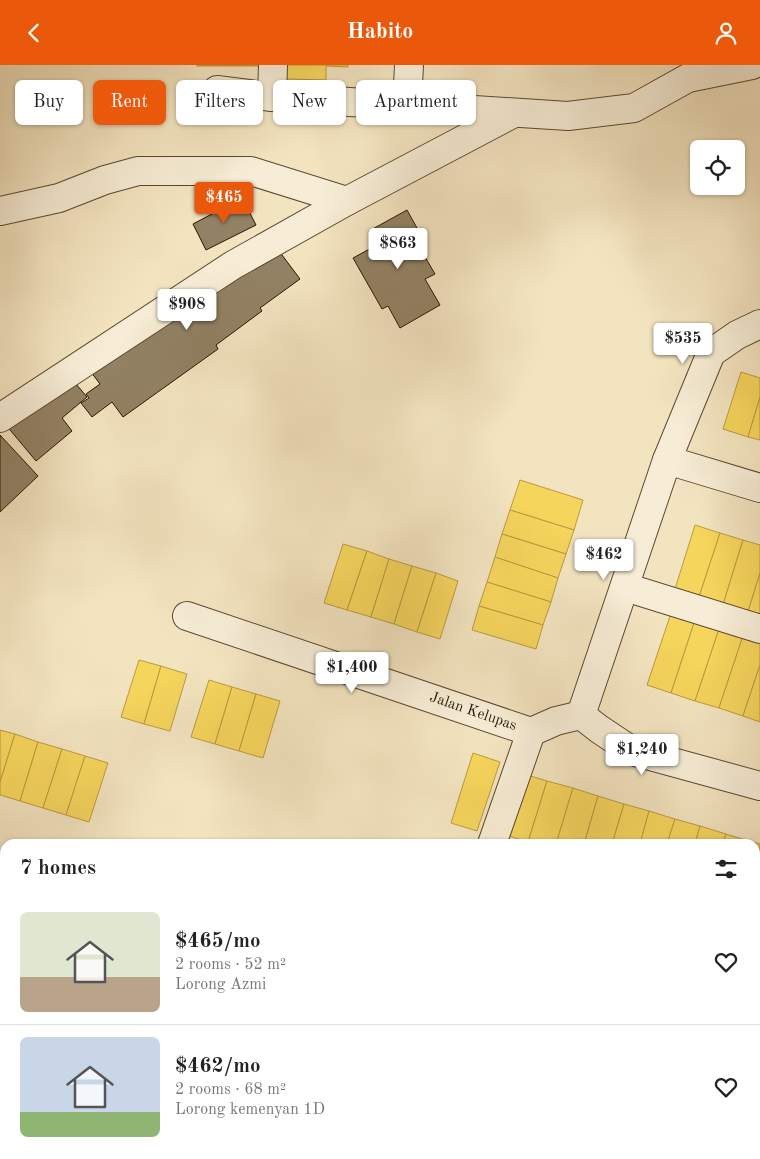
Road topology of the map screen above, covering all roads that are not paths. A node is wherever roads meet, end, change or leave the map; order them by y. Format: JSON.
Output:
{"nodes":[{"id":1,"x":273,"y":65,"type":"edge"},
{"id":2,"x":409,"y":65,"type":"edge"},
{"id":3,"x":752,"y":65,"type":"edge"},
{"id":4,"x":688,"y":72,"type":"edge"},
{"id":5,"x":408,"y":80,"type":"edge"},
{"id":6,"x":263,"y":96,"type":"edge"},
{"id":7,"x":272,"y":97,"type":"junction"},
{"id":8,"x":356,"y":103,"type":"edge"},
{"id":9,"x":476,"y":111,"type":"edge"},
{"id":10,"x":514,"y":113,"type":"junction"},
{"id":11,"x":347,"y":201,"type":"junction"},
{"id":12,"x":0,"y":211,"type":"edge"},
{"id":13,"x":760,"y":324,"type":"edge"},
{"id":14,"x":0,"y":417,"type":"edge"},
{"id":15,"x":667,"y":460,"type":"junction"},
{"id":16,"x":760,"y":488,"type":"edge"},
{"id":17,"x":624,"y":587,"type":"junction"},
{"id":18,"x":187,"y":615,"type":"dead end"},
{"id":19,"x":760,"y":629,"type":"edge"},
{"id":20,"x":581,"y":715,"type":"junction"},
{"id":21,"x":531,"y":732,"type":"junction"},
{"id":22,"x":760,"y":786,"type":"edge"},
{"id":23,"x":494,"y":839,"type":"edge"}],
"edges":[{"from":1,"to":7,"type":"street"},
{"from":2,"to":5,"type":"street"},
{"from":3,"to":4,"type":"street"},
{"from":4,"to":10,"type":"street"},
{"from":6,"to":7,"type":"street"},
{"from":7,"to":8,"type":"street"},
{"from":9,"to":10,"type":"street"},
{"from":10,"to":11,"type":"street"},
{"from":11,"to":12,"type":"street"},
{"from":11,"to":14,"type":"street"},
{"from":13,"to":15,"type":"street"},
{"from":15,"to":16,"type":"street"},
{"from":15,"to":17,"type":"street"},
{"from":17,"to":19,"type":"street"},
{"from":17,"to":20,"type":"street"},
{"from":18,"to":21,"type":"street","name":"Jalan Kelupas"},
{"from":20,"to":21,"type":"street"},
{"from":20,"to":22,"type":"street"},
{"from":21,"to":23,"type":"street"}]}
